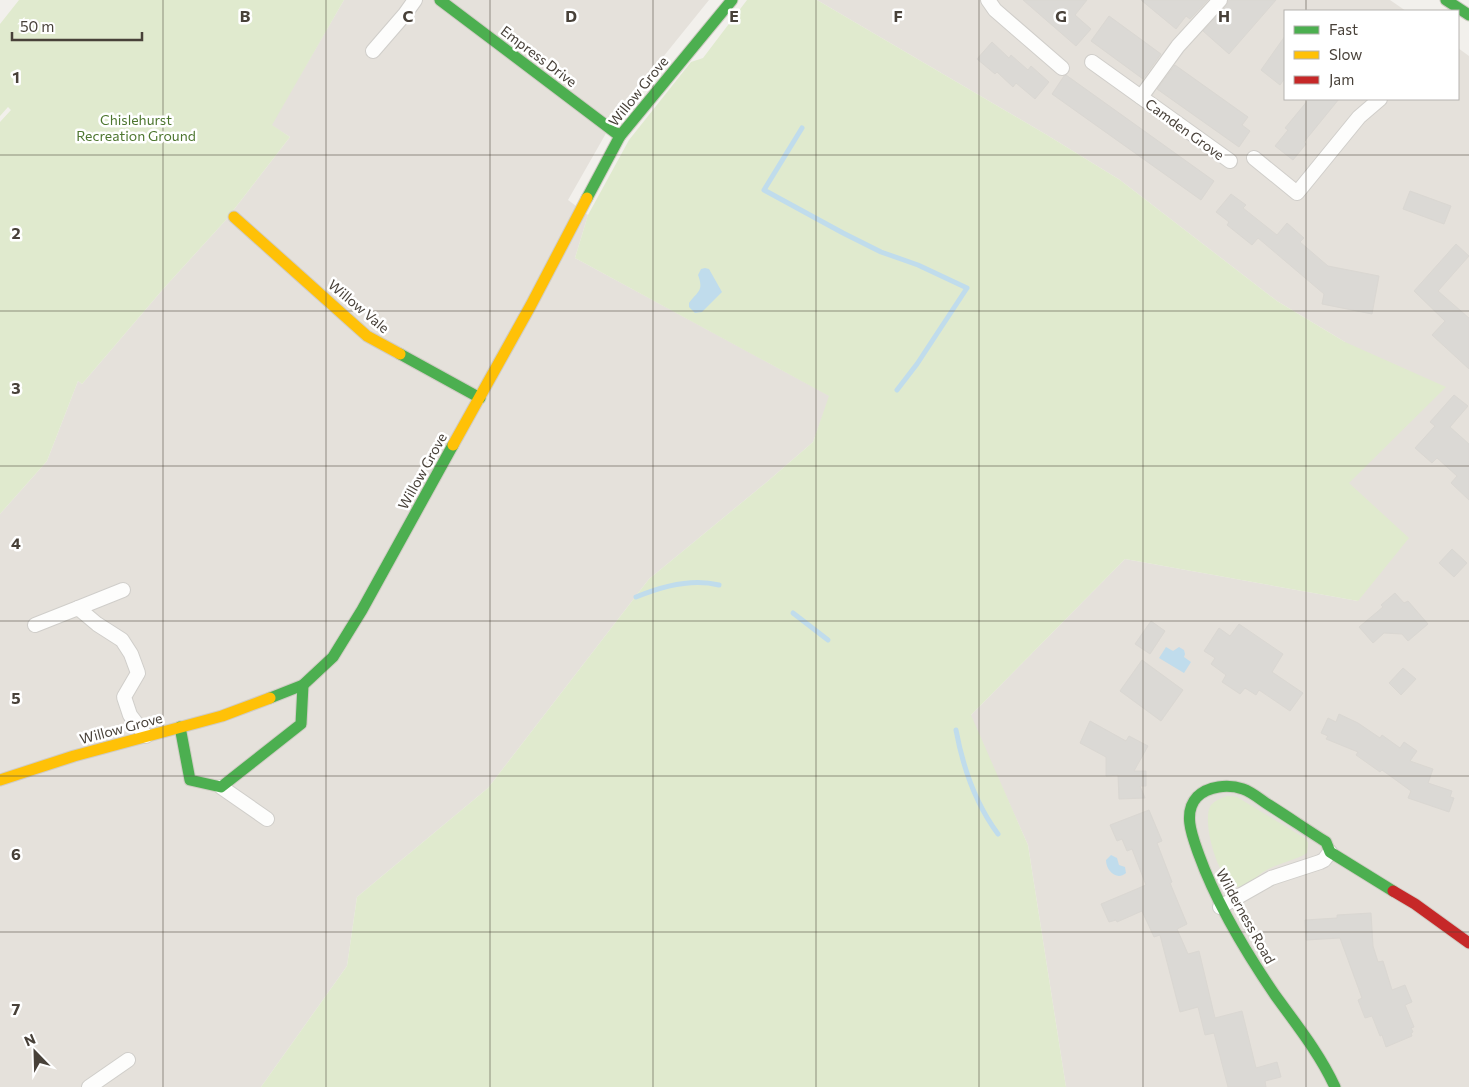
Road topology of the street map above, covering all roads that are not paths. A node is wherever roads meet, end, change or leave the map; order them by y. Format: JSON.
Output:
{"nodes":[{"id":1,"x":415,"y":0,"type":"edge"},
{"id":2,"x":440,"y":0,"type":"edge"},
{"id":3,"x":988,"y":0,"type":"edge"},
{"id":4,"x":1220,"y":0,"type":"edge"},
{"id":5,"x":724,"y":3,"type":"edge"},
{"id":6,"x":374,"y":51,"type":"dead end"},
{"id":7,"x":1092,"y":62,"type":"dead end"},
{"id":8,"x":1062,"y":68,"type":"dead end"},
{"id":9,"x":1141,"y":97,"type":"junction"},
{"id":10,"x":1379,"y":100,"type":"edge"},
{"id":11,"x":620,"y":136,"type":"junction"},
{"id":12,"x":1254,"y":158,"type":"dead end"},
{"id":13,"x":1230,"y":161,"type":"dead end"},
{"id":14,"x":234,"y":217,"type":"dead end"},
{"id":15,"x":480,"y":398,"type":"junction"},
{"id":16,"x":123,"y":590,"type":"dead end"},
{"id":17,"x":78,"y":608,"type":"junction"},
{"id":18,"x":35,"y":625,"type":"dead end"},
{"id":19,"x":303,"y":685,"type":"junction"},
{"id":20,"x":180,"y":727,"type":"junction"},
{"id":21,"x":146,"y":736,"type":"junction"},
{"id":22,"x":0,"y":780,"type":"edge"},
{"id":23,"x":222,"y":786,"type":"junction"},
{"id":24,"x":267,"y":819,"type":"dead end"},
{"id":25,"x":1330,"y":852,"type":"junction"},
{"id":26,"x":1220,"y":907,"type":"junction"},
{"id":27,"x":1469,"y":943,"type":"edge"},
{"id":28,"x":128,"y":1060,"type":"dead end"},
{"id":29,"x":89,"y":1087,"type":"edge"},
{"id":30,"x":1335,"y":1087,"type":"edge"}],
"edges":[{"from":1,"to":6,"type":"street"},
{"from":2,"to":11,"type":"street","name":"Empress Drive"},
{"from":3,"to":8,"type":"street"},
{"from":4,"to":9,"type":"street","name":"Camden Grove"},
{"from":5,"to":11,"type":"street","name":"Willow Grove"},
{"from":7,"to":9,"type":"street","name":"Camden Grove"},
{"from":9,"to":13,"type":"street","name":"Camden Grove"},
{"from":10,"to":12,"type":"street"},
{"from":11,"to":15,"type":"street","name":"Willow Grove"},
{"from":14,"to":15,"type":"street","name":"Willow Vale"},
{"from":15,"to":19,"type":"street","name":"Willow Grove"},
{"from":16,"to":17,"type":"street"},
{"from":17,"to":18,"type":"street"},
{"from":17,"to":21,"type":"street"},
{"from":19,"to":20,"type":"street","name":"Willow Grove"},
{"from":19,"to":23,"type":"street"},
{"from":20,"to":21,"type":"street","name":"Willow Grove"},
{"from":20,"to":23,"type":"street"},
{"from":21,"to":22,"type":"street","name":"Willow Grove"},
{"from":23,"to":24,"type":"street"},
{"from":25,"to":26,"type":"street"},
{"from":25,"to":26,"type":"street","name":"Wilderness Road"},
{"from":25,"to":27,"type":"street","name":"Wilderness Road"},
{"from":26,"to":30,"type":"street","name":"Wilderness Road"},
{"from":28,"to":29,"type":"street"}]}
